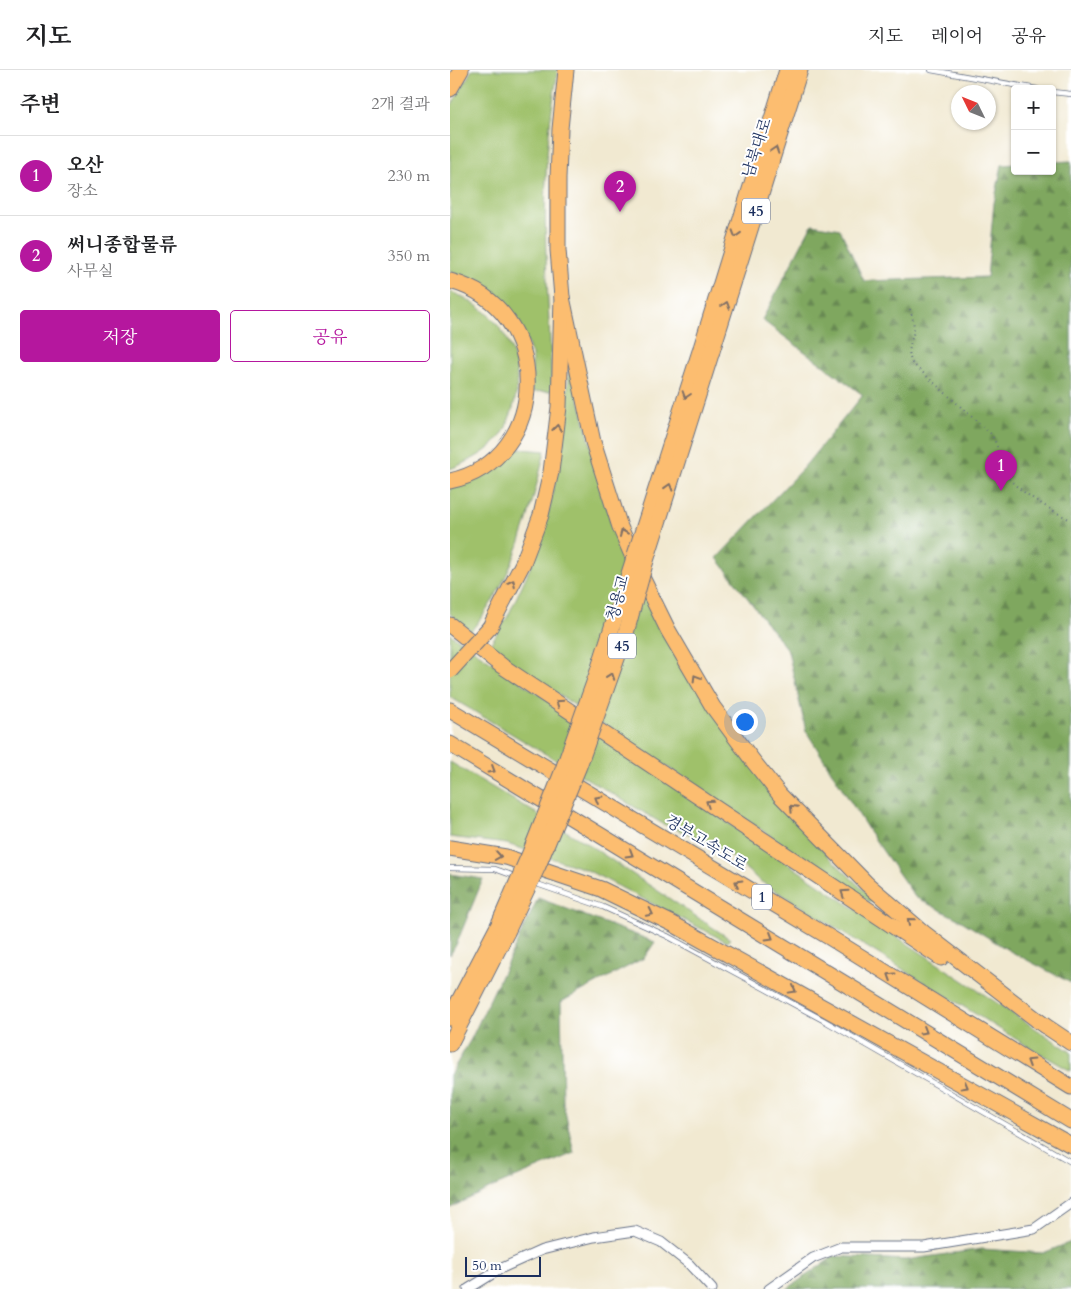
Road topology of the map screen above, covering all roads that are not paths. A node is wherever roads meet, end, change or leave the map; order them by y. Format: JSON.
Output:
{"nodes":[{"id":1,"x":461,"y":70,"type":"edge"},
{"id":2,"x":566,"y":70,"type":"edge"},
{"id":3,"x":787,"y":70,"type":"edge"},
{"id":4,"x":800,"y":70,"type":"edge"},
{"id":5,"x":931,"y":70,"type":"edge"},
{"id":6,"x":1014,"y":85,"type":"edge"},
{"id":7,"x":450,"y":89,"type":"edge"},
{"id":8,"x":1056,"y":92,"type":"edge"},
{"id":9,"x":1071,"y":94,"type":"edge"},
{"id":10,"x":450,"y":282,"type":"edge"},
{"id":11,"x":562,"y":297,"type":"junction"},
{"id":12,"x":706,"y":350,"type":"junction"},
{"id":13,"x":450,"y":481,"type":"edge"},
{"id":14,"x":450,"y":625,"type":"edge"},
{"id":15,"x":450,"y":671,"type":"edge"},
{"id":16,"x":450,"y":710,"type":"edge"},
{"id":17,"x":450,"y":744,"type":"edge"},
{"id":18,"x":450,"y":848,"type":"edge"},
{"id":19,"x":450,"y":868,"type":"edge"},
{"id":20,"x":502,"y":929,"type":"junction"},
{"id":21,"x":450,"y":1018,"type":"edge"},
{"id":22,"x":1045,"y":1026,"type":"junction"},
{"id":23,"x":1071,"y":1043,"type":"edge"},
{"id":24,"x":450,"y":1044,"type":"edge"},
{"id":25,"x":1071,"y":1087,"type":"edge"},
{"id":26,"x":1071,"y":1121,"type":"edge"},
{"id":27,"x":1071,"y":1145,"type":"edge"},
{"id":28,"x":1071,"y":1162,"type":"edge"},
{"id":29,"x":1071,"y":1202,"type":"edge"},
{"id":30,"x":468,"y":1289,"type":"edge"},
{"id":31,"x":712,"y":1289,"type":"edge"},
{"id":32,"x":769,"y":1289,"type":"edge"}],
"edges":[{"from":1,"to":7,"type":"highway"},
{"from":2,"to":11,"type":"highway"},
{"from":3,"to":12,"type":"highway","name":"남북대로","number":"45","one_way":true},
{"from":12,"to":4,"type":"highway","name":"남북대로","number":"45","one_way":true},
{"from":5,"to":6,"type":"lane"},
{"from":8,"to":9,"type":"lane"},
{"from":10,"to":13,"type":"highway"},
{"from":15,"to":11,"type":"highway","one_way":true,"bridge":true},
{"from":22,"to":11,"type":"highway","one_way":true},
{"from":12,"to":20,"type":"highway","name":"청용교","number":"45","bridge":true},
{"from":22,"to":14,"type":"highway","one_way":true},
{"from":25,"to":16,"type":"highway","name":"경부고속도로","number":"1","one_way":true},
{"from":17,"to":26,"type":"highway","number":"1","one_way":true},
{"from":18,"to":27,"type":"highway","one_way":true},
{"from":19,"to":28,"type":"lane"},
{"from":20,"to":21,"type":"highway","number":"45"},
{"from":20,"to":24,"type":"highway","number":"45"},
{"from":22,"to":23,"type":"highway"},
{"from":29,"to":32,"type":"street"},
{"from":30,"to":31,"type":"street"}]}
